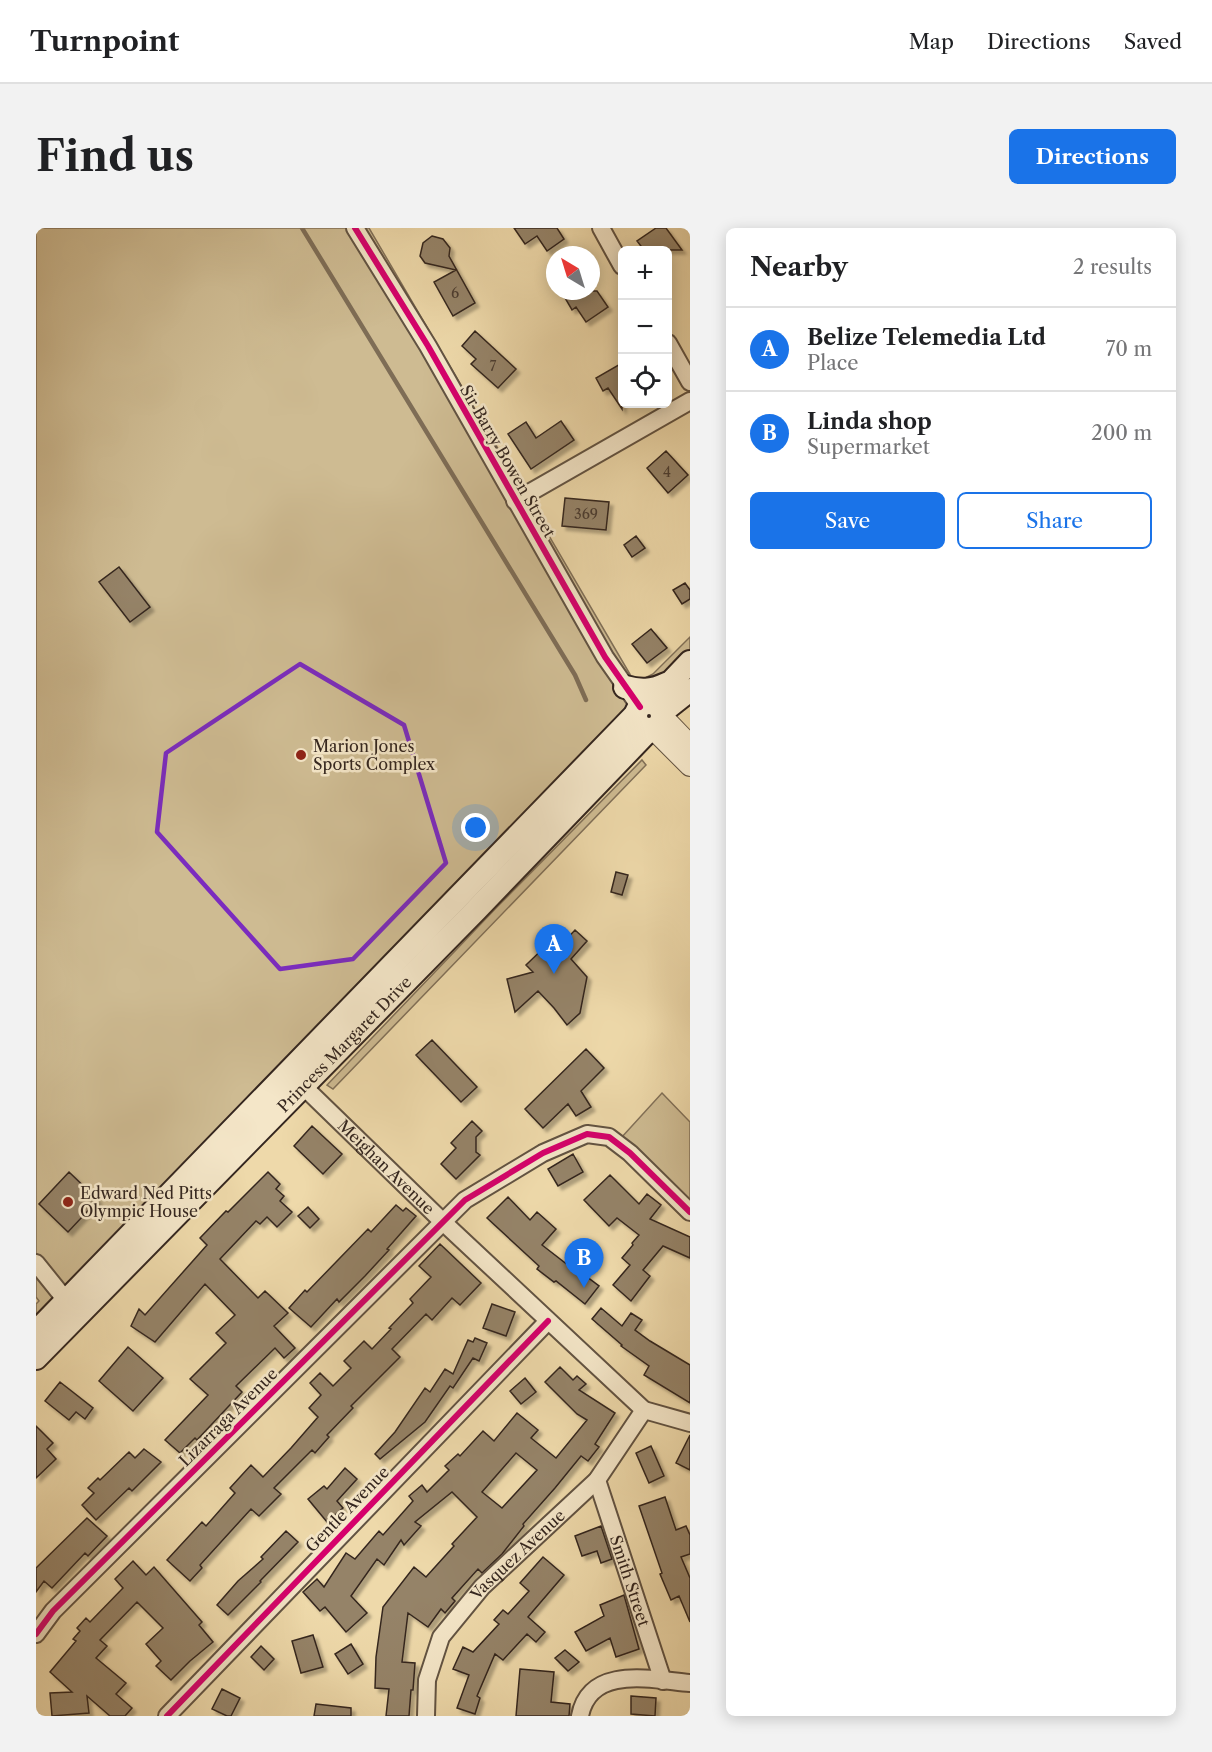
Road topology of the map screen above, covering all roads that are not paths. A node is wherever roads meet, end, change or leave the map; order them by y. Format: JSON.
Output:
{"nodes":[{"id":1,"x":355,"y":228,"type":"edge"},
{"id":2,"x":601,"y":228,"type":"edge"},
{"id":3,"x":618,"y":259,"type":"edge"},
{"id":4,"x":672,"y":350,"type":"edge"},
{"id":5,"x":690,"y":382,"type":"edge"},
{"id":6,"x":690,"y":401,"type":"edge"},
{"id":7,"x":515,"y":501,"type":"junction"},
{"id":8,"x":690,"y":662,"type":"edge"},
{"id":9,"x":680,"y":686,"type":"edge"},
{"id":10,"x":625,"y":687,"type":"junction"},
{"id":11,"x":650,"y":716,"type":"junction"},
{"id":12,"x":690,"y":745,"type":"edge"},
{"id":13,"x":690,"y":766,"type":"edge"},
{"id":14,"x":303,"y":1086,"type":"junction"},
{"id":15,"x":690,"y":1212,"type":"edge"},
{"id":16,"x":442,"y":1222,"type":"junction"},
{"id":17,"x":36,"y":1263,"type":"edge"},
{"id":18,"x":72,"y":1309,"type":"junction"},
{"id":19,"x":548,"y":1321,"type":"junction"},
{"id":20,"x":37,"y":1348,"type":"edge"},
{"id":21,"x":644,"y":1410,"type":"junction"},
{"id":22,"x":690,"y":1423,"type":"edge"},
{"id":23,"x":597,"y":1480,"type":"junction"},
{"id":24,"x":36,"y":1634,"type":"edge"},
{"id":25,"x":663,"y":1681,"type":"junction"},
{"id":26,"x":690,"y":1683,"type":"edge"},
{"id":27,"x":175,"y":1713,"type":"edge"},
{"id":28,"x":426,"y":1716,"type":"edge"},
{"id":29,"x":580,"y":1716,"type":"edge"}],
"edges":[{"from":1,"to":7,"type":"street","name":"Sir Barry Bowen Street"},
{"from":2,"to":3,"type":"street"},
{"from":4,"to":5,"type":"street"},
{"from":6,"to":7,"type":"street"},
{"from":7,"to":10,"type":"street","name":"Sir Barry Bowen Street"},
{"from":8,"to":9,"type":"main road","name":"Princess Margaret Drive"},
{"from":9,"to":10,"type":"main road"},
{"from":9,"to":11,"type":"main road","name":"Princess Margaret Drive"},
{"from":10,"to":11,"type":"street","name":"Sir Barry Bowen Street"},
{"from":11,"to":12,"type":"street"},
{"from":11,"to":13,"type":"street"},
{"from":11,"to":14,"type":"main road","name":"Princess Margaret Drive"},
{"from":11,"to":18,"type":"main road","name":"Princess Margaret Drive"},
{"from":14,"to":16,"type":"street","name":"Meighan Avenue"},
{"from":14,"to":18,"type":"main road","name":"Princess Margaret Drive"},
{"from":15,"to":16,"type":"street","name":"Lizarraga Avenue"},
{"from":16,"to":19,"type":"street","name":"Meighan Avenue"},
{"from":16,"to":24,"type":"street","name":"Lizarraga Avenue"},
{"from":17,"to":18,"type":"street"},
{"from":18,"to":20,"type":"main road","name":"Princess Margaret Drive"},
{"from":19,"to":21,"type":"street","name":"Meighan Avenue"},
{"from":19,"to":27,"type":"street","name":"Gentle Avenue"},
{"from":21,"to":22,"type":"street","name":"Meighan Avenue"},
{"from":21,"to":23,"type":"street","name":"Vasquez Avenue"},
{"from":23,"to":25,"type":"street","name":"Smith Street"},
{"from":23,"to":28,"type":"street","name":"Vasquez Avenue"},
{"from":25,"to":26,"type":"street"},
{"from":25,"to":29,"type":"street"}]}
